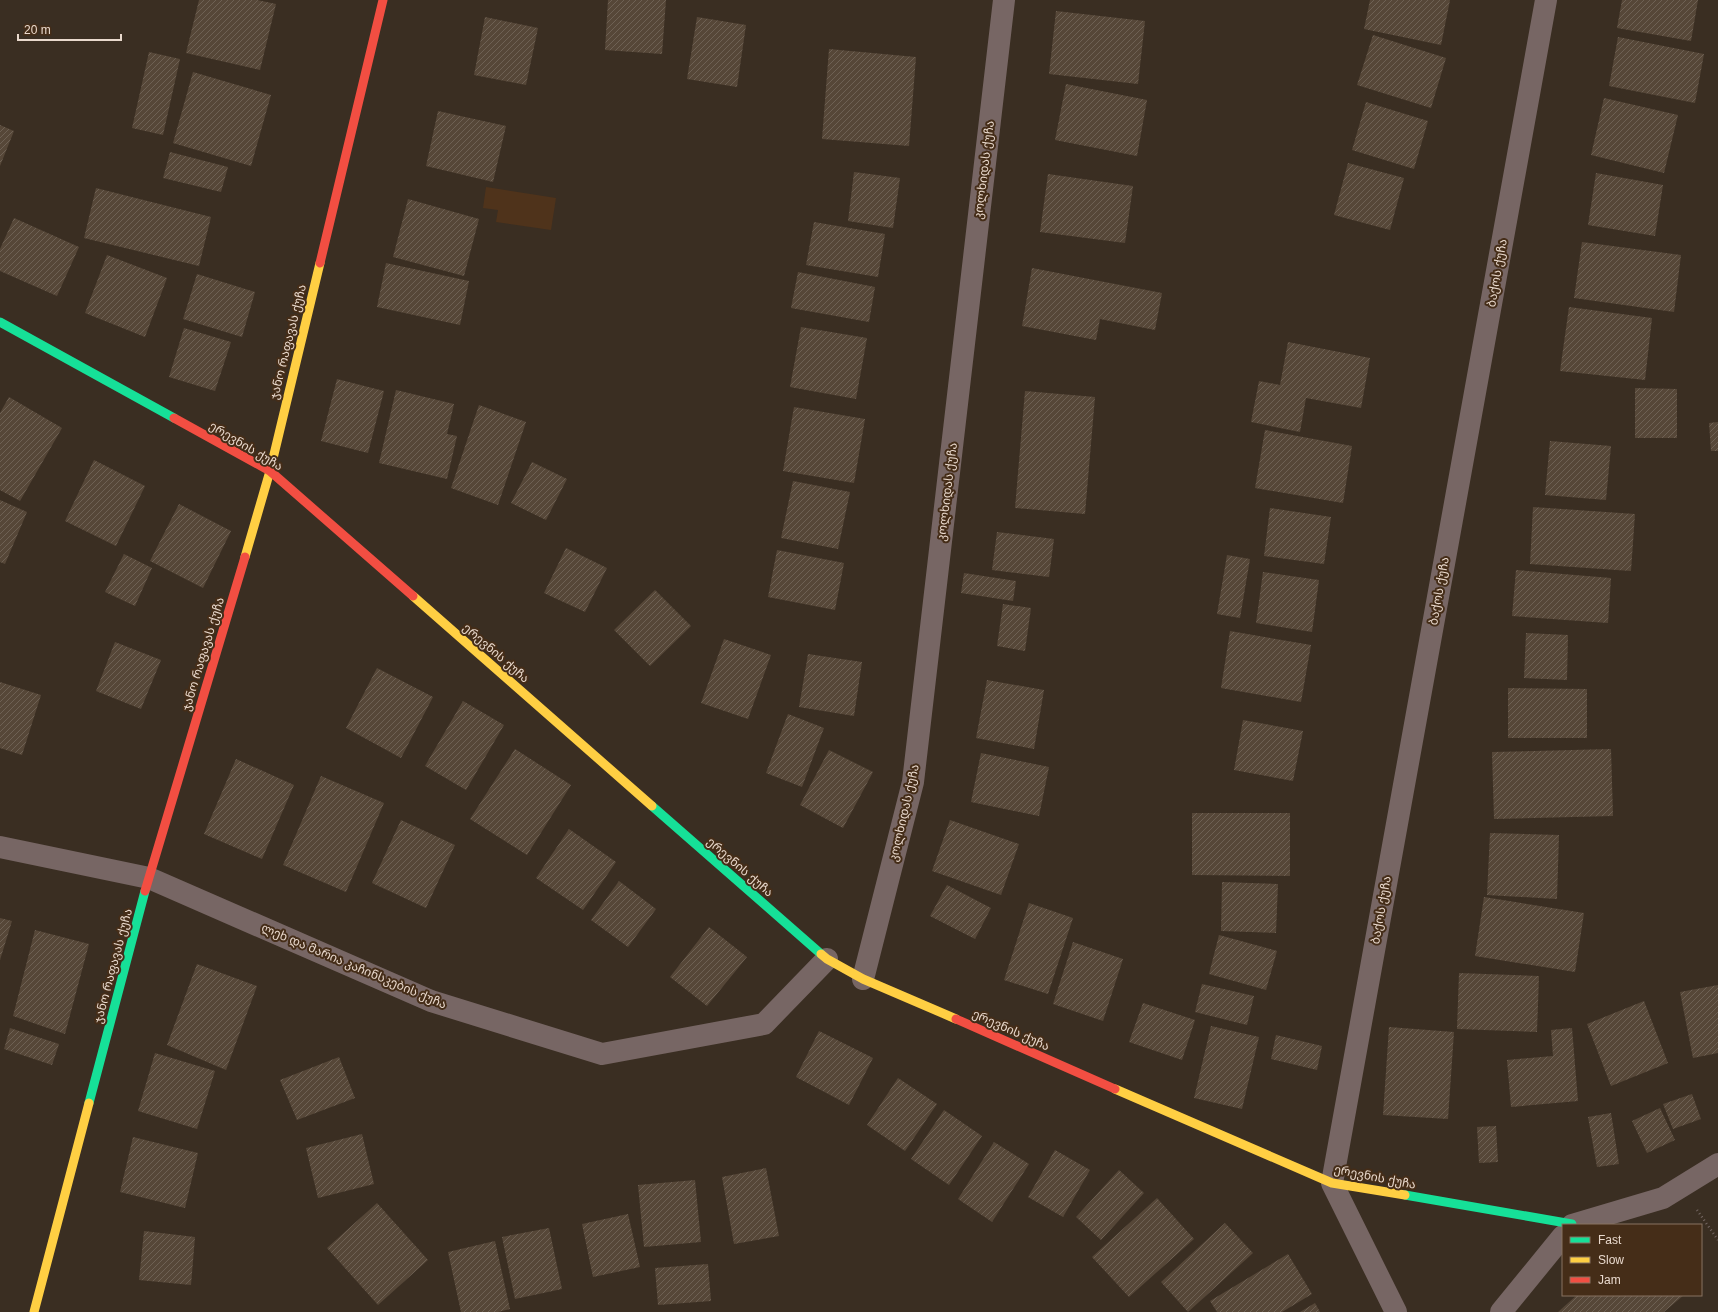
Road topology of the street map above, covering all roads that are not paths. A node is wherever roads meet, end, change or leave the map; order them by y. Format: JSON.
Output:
{"nodes":[{"id":1,"x":383,"y":0,"type":"edge"},
{"id":2,"x":1004,"y":0,"type":"edge"},
{"id":3,"x":1546,"y":0,"type":"edge"},
{"id":4,"x":0,"y":322,"type":"edge"},
{"id":5,"x":270,"y":471,"type":"junction"},
{"id":6,"x":0,"y":847,"type":"edge"},
{"id":7,"x":149,"y":878,"type":"junction"},
{"id":8,"x":827,"y":958,"type":"junction"},
{"id":9,"x":864,"y":979,"type":"junction"},
{"id":10,"x":1718,"y":1164,"type":"edge"},
{"id":11,"x":1332,"y":1183,"type":"junction"},
{"id":12,"x":1582,"y":1224,"type":"edge"},
{"id":13,"x":1562,"y":1227,"type":"edge"},
{"id":14,"x":1562,"y":1237,"type":"edge"},
{"id":15,"x":34,"y":1312,"type":"edge"},
{"id":16,"x":1396,"y":1312,"type":"edge"},
{"id":17,"x":1501,"y":1312,"type":"edge"}],
"edges":[{"from":1,"to":5,"type":"street","name":"ჯანო რაფავას ქუჩა"},
{"from":2,"to":9,"type":"street","name":"კოლხიდას ქუჩა"},
{"from":3,"to":11,"type":"street","name":"ბაქოს ქუჩა"},
{"from":4,"to":5,"type":"street","name":"ერევნის ქუჩა"},
{"from":5,"to":7,"type":"street","name":"ჯანო რაფავას ქუჩა"},
{"from":5,"to":8,"type":"street","name":"ერევნის ქუჩა"},
{"from":6,"to":7,"type":"street","name":"ლეხ და მარია კაჩინსკების ქუჩა"},
{"from":7,"to":8,"type":"street","name":"ლეხ და მარია კაჩინსკების ქუჩა"},
{"from":7,"to":15,"type":"street","name":"ჯანო რაფავას ქუჩა"},
{"from":8,"to":9,"type":"street","name":"ერევნის ქუჩა"},
{"from":9,"to":11,"type":"street","name":"ერევნის ქუჩა"},
{"from":10,"to":12,"type":"street"},
{"from":11,"to":13,"type":"street","name":"ერევნის ქუჩა"},
{"from":11,"to":16,"type":"street"},
{"from":14,"to":17,"type":"street"}]}
